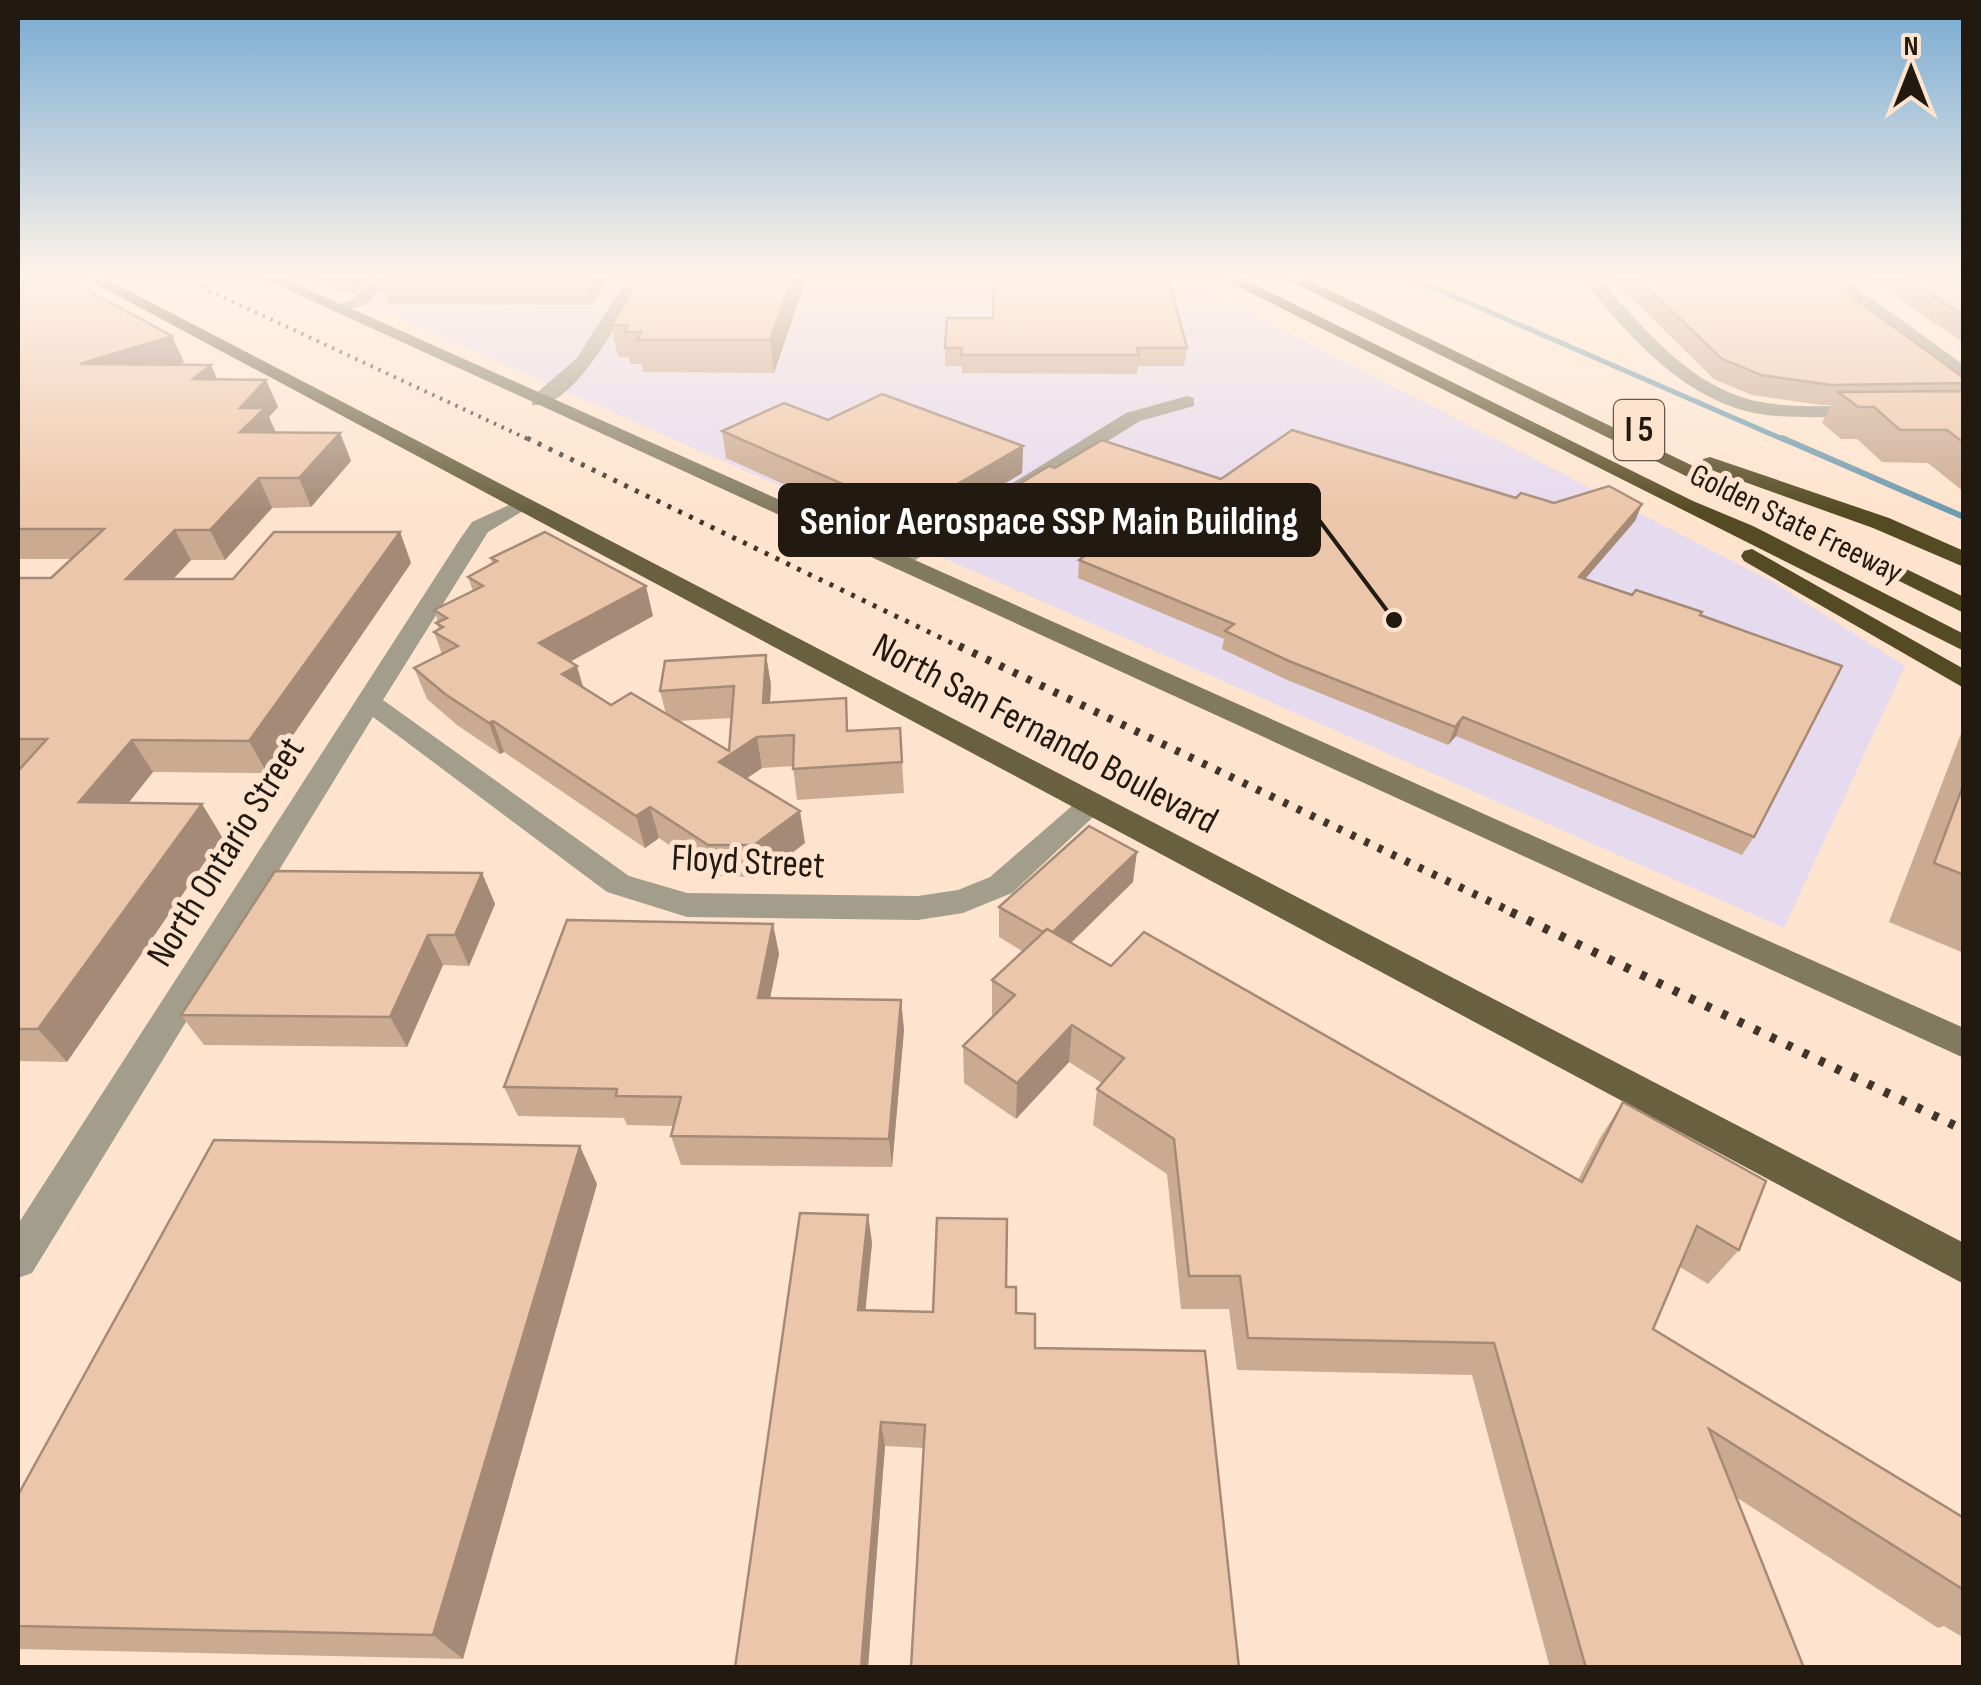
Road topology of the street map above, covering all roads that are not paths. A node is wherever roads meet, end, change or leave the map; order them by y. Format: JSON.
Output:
{"nodes":[{"id":1,"x":236,"y":355,"type":"edge"},
{"id":2,"x":437,"y":355,"type":"edge"},
{"id":3,"x":587,"y":355,"type":"edge"},
{"id":4,"x":1382,"y":355,"type":"edge"},
{"id":5,"x":1417,"y":355,"type":"edge"},
{"id":6,"x":1448,"y":355,"type":"edge"},
{"id":7,"x":1479,"y":355,"type":"edge"},
{"id":8,"x":1662,"y":355,"type":"edge"},
{"id":9,"x":1938,"y":355,"type":"edge"},
{"id":10,"x":1964,"y":374,"type":"edge"},
{"id":11,"x":539,"y":401,"type":"junction"},
{"id":12,"x":1188,"y":402,"type":"dead end"},
{"id":13,"x":1886,"y":411,"type":"edge"},
{"id":14,"x":1702,"y":460,"type":"junction"},
{"id":15,"x":520,"y":506,"type":"junction"},
{"id":16,"x":1686,"y":506,"type":"junction"},
{"id":17,"x":1964,"y":560,"type":"edge"},
{"id":18,"x":896,"y":562,"type":"junction"},
{"id":19,"x":1964,"y":585,"type":"edge"},
{"id":20,"x":1964,"y":606,"type":"edge"},
{"id":21,"x":1964,"y":626,"type":"edge"},
{"id":22,"x":1964,"y":644,"type":"edge"},
{"id":23,"x":1964,"y":680,"type":"edge"},
{"id":24,"x":368,"y":702,"type":"junction"},
{"id":25,"x":1090,"y":806,"type":"junction"},
{"id":26,"x":1964,"y":1044,"type":"edge"},
{"id":27,"x":18,"y":1259,"type":"edge"},
{"id":28,"x":1964,"y":1265,"type":"edge"}],
"edges":[{"from":1,"to":15,"type":"main road","name":"North San Fernando Boulevard"},
{"from":2,"to":11,"type":"street"},
{"from":3,"to":11,"type":"street"},
{"from":4,"to":16,"type":"highway","name":"Golden State Freeway","number":"I 5"},
{"from":5,"to":21,"type":"highway"},
{"from":6,"to":20,"type":"highway"},
{"from":7,"to":14,"type":"highway","name":"Golden State Freeway","number":"I 5"},
{"from":8,"to":13,"type":"street"},
{"from":9,"to":10,"type":"street"},
{"from":11,"to":18,"type":"street"},
{"from":12,"to":18,"type":"street"},
{"from":14,"to":17,"type":"highway"},
{"from":14,"to":19,"type":"highway","name":"Golden State Freeway","number":"I 5"},
{"from":15,"to":24,"type":"street","name":"North Ontario Street"},
{"from":15,"to":25,"type":"main road","name":"North San Fernando Boulevard"},
{"from":16,"to":22,"type":"highway","name":"Golden State Freeway","number":"I 5"},
{"from":16,"to":23,"type":"highway"},
{"from":18,"to":26,"type":"street"},
{"from":24,"to":25,"type":"street","name":"Floyd Street"},
{"from":24,"to":27,"type":"street","name":"North Ontario Street"},
{"from":25,"to":28,"type":"main road","name":"North San Fernando Boulevard"}]}
